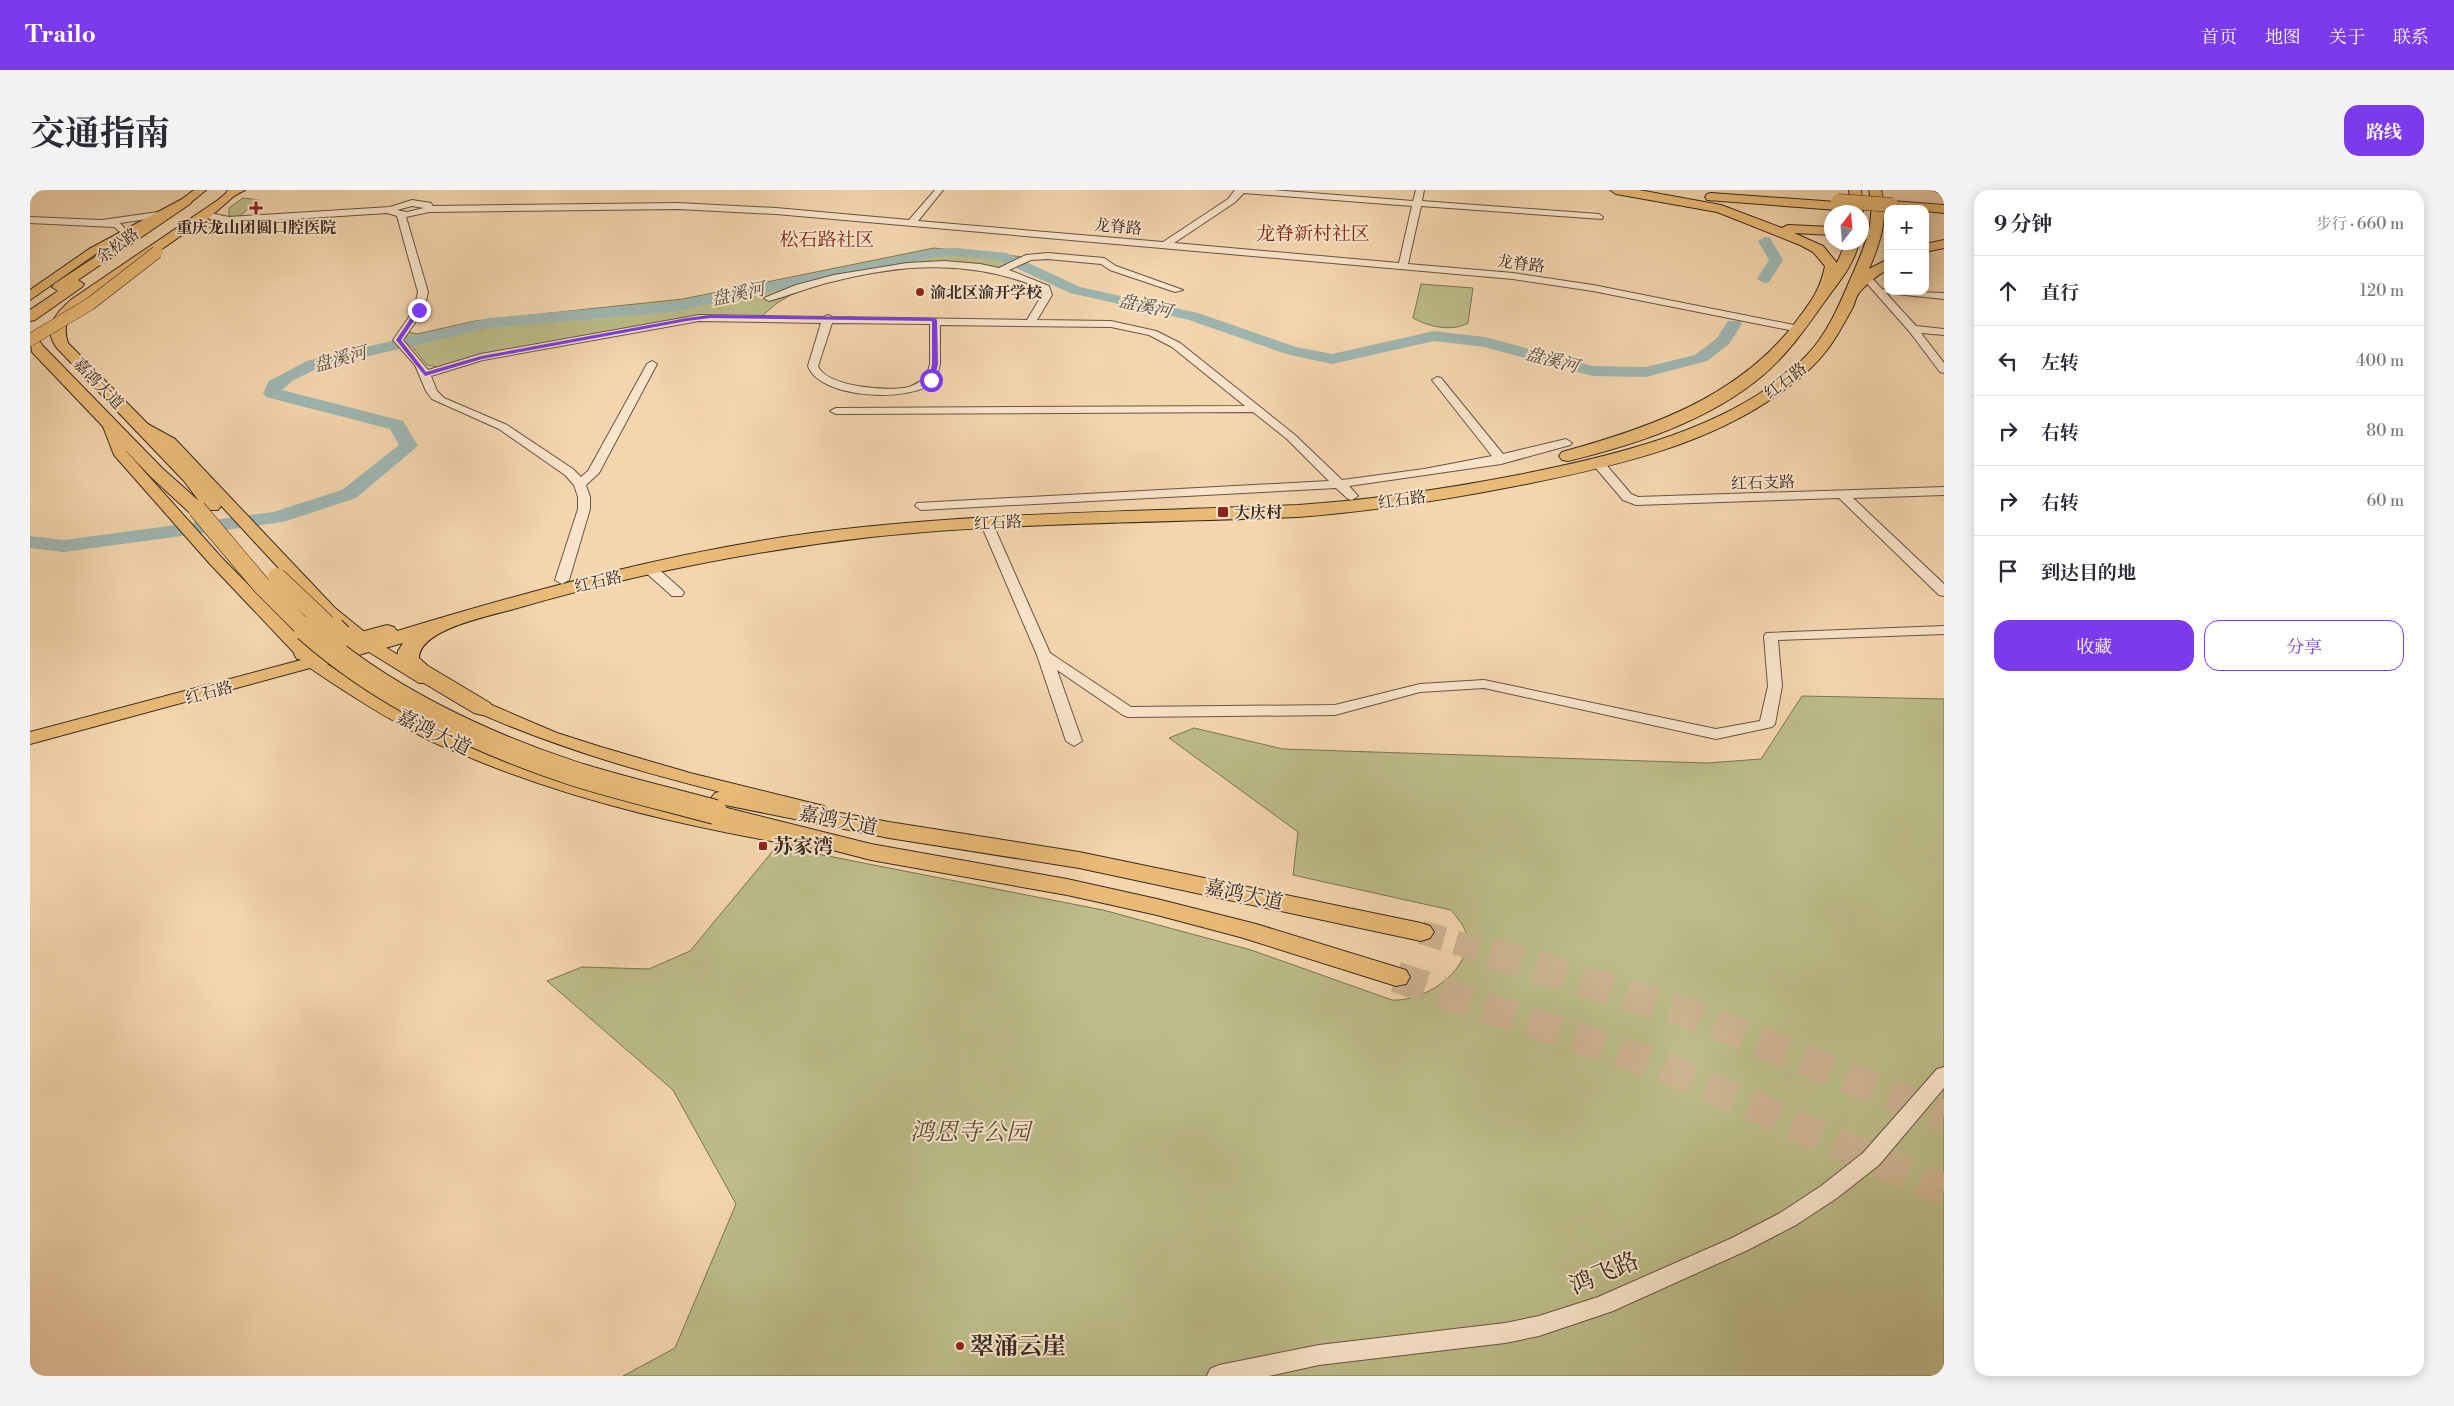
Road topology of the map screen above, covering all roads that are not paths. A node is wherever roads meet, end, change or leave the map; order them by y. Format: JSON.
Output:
{"nodes":[{"id":1,"x":203,"y":190,"type":"edge"},
{"id":2,"x":939,"y":190,"type":"edge"},
{"id":3,"x":1241,"y":190,"type":"edge"},
{"id":4,"x":1420,"y":190,"type":"edge"},
{"id":5,"x":1616,"y":190,"type":"edge"},
{"id":6,"x":1624,"y":190,"type":"edge"},
{"id":7,"x":1696,"y":190,"type":"edge"},
{"id":8,"x":1757,"y":190,"type":"edge"},
{"id":9,"x":1940,"y":190,"type":"edge"},
{"id":10,"x":233,"y":191,"type":"edge"},
{"id":11,"x":1854,"y":192,"type":"edge"},
{"id":12,"x":1878,"y":192,"type":"edge"},
{"id":13,"x":1944,"y":192,"type":"edge"},
{"id":14,"x":1795,"y":200,"type":"junction"},
{"id":15,"x":186,"y":201,"type":"junction"},
{"id":16,"x":1417,"y":204,"type":"junction"},
{"id":17,"x":1856,"y":205,"type":"edge"},
{"id":18,"x":402,"y":206,"type":"junction"},
{"id":19,"x":1944,"y":208,"type":"edge"},
{"id":20,"x":1884,"y":209,"type":"edge"},
{"id":21,"x":210,"y":210,"type":"junction"},
{"id":22,"x":1929,"y":210,"type":"edge"},
{"id":23,"x":1929,"y":212,"type":"edge"},
{"id":24,"x":158,"y":215,"type":"junction"},
{"id":25,"x":1944,"y":216,"type":"edge"},
{"id":26,"x":1599,"y":217,"type":"dead end"},
{"id":27,"x":1884,"y":217,"type":"edge"},
{"id":28,"x":30,"y":220,"type":"edge"},
{"id":29,"x":229,"y":220,"type":"junction"},
{"id":30,"x":102,"y":222,"type":"junction"},
{"id":31,"x":911,"y":223,"type":"junction"},
{"id":32,"x":1884,"y":224,"type":"edge"},
{"id":33,"x":190,"y":228,"type":"junction"},
{"id":34,"x":1824,"y":231,"type":"edge"},
{"id":35,"x":125,"y":233,"type":"junction"},
{"id":36,"x":1929,"y":237,"type":"edge"},
{"id":37,"x":1944,"y":237,"type":"edge"},
{"id":38,"x":1944,"y":244,"type":"edge"},
{"id":39,"x":1165,"y":245,"type":"junction"},
{"id":40,"x":1929,"y":247,"type":"edge"},
{"id":41,"x":1849,"y":250,"type":"edge"},
{"id":42,"x":1884,"y":265,"type":"edge"},
{"id":43,"x":1403,"y":266,"type":"junction"},
{"id":44,"x":1006,"y":268,"type":"junction"},
{"id":45,"x":1866,"y":276,"type":"junction"},
{"id":46,"x":1827,"y":289,"type":"junction"},
{"id":47,"x":1178,"y":290,"type":"dead end"},
{"id":48,"x":1884,"y":290,"type":"edge"},
{"id":49,"x":1852,"y":293,"type":"junction"},
{"id":50,"x":1888,"y":295,"type":"edge"},
{"id":51,"x":1929,"y":295,"type":"edge"},
{"id":52,"x":30,"y":296,"type":"edge"},
{"id":53,"x":1944,"y":296,"type":"edge"},
{"id":54,"x":769,"y":298,"type":"dead end"},
{"id":55,"x":30,"y":308,"type":"edge"},
{"id":56,"x":30,"y":317,"type":"edge"},
{"id":57,"x":828,"y":318,"type":"junction"},
{"id":58,"x":935,"y":320,"type":"junction"},
{"id":59,"x":1031,"y":321,"type":"junction"},
{"id":60,"x":30,"y":328,"type":"edge"},
{"id":61,"x":1799,"y":329,"type":"junction"},
{"id":62,"x":1913,"y":329,"type":"junction"},
{"id":63,"x":1944,"y":332,"type":"edge"},
{"id":64,"x":32,"y":342,"type":"edge"},
{"id":65,"x":652,"y":364,"type":"dead end"},
{"id":66,"x":1944,"y":370,"type":"edge"},
{"id":67,"x":425,"y":374,"type":"junction"},
{"id":68,"x":1437,"y":380,"type":"dead end"},
{"id":69,"x":1256,"y":409,"type":"junction"},
{"id":70,"x":836,"y":411,"type":"dead end"},
{"id":71,"x":137,"y":422,"type":"junction"},
{"id":72,"x":109,"y":424,"type":"junction"},
{"id":73,"x":1566,"y":443,"type":"dead end"},
{"id":74,"x":1501,"y":460,"type":"junction"},
{"id":75,"x":1599,"y":464,"type":"junction"},
{"id":76,"x":580,"y":484,"type":"junction"},
{"id":77,"x":1337,"y":484,"type":"junction"},
{"id":78,"x":1944,"y":491,"type":"edge"},
{"id":79,"x":1352,"y":496,"type":"junction"},
{"id":80,"x":1844,"y":496,"type":"junction"},
{"id":81,"x":921,"y":506,"type":"dead end"},
{"id":82,"x":203,"y":508,"type":"junction"},
{"id":83,"x":986,"y":522,"type":"junction"},
{"id":84,"x":649,"y":568,"type":"junction"},
{"id":85,"x":562,"y":580,"type":"junction"},
{"id":86,"x":1944,"y":592,"type":"edge"},
{"id":87,"x":677,"y":593,"type":"dead end"},
{"id":88,"x":458,"y":620,"type":"junction"},
{"id":89,"x":1944,"y":630,"type":"edge"},
{"id":90,"x":366,"y":642,"type":"junction"},
{"id":91,"x":1044,"y":655,"type":"junction"},
{"id":92,"x":310,"y":659,"type":"junction"},
{"id":93,"x":417,"y":675,"type":"junction"},
{"id":94,"x":348,"y":687,"type":"junction"},
{"id":95,"x":368,"y":699,"type":"junction"},
{"id":96,"x":482,"y":708,"type":"junction"},
{"id":97,"x":136,"y":711,"type":"junction"},
{"id":98,"x":30,"y":724,"type":"edge"},
{"id":99,"x":30,"y":738,"type":"edge"},
{"id":100,"x":1074,"y":741,"type":"dead end"},
{"id":101,"x":719,"y":805,"type":"junction"},
{"id":102,"x":889,"y":830,"type":"junction"},
{"id":103,"x":871,"y":852,"type":"junction"},
{"id":104,"x":1421,"y":932,"type":"tunnel mouth"},
{"id":105,"x":1396,"y":977,"type":"tunnel mouth"},
{"id":106,"x":1944,"y":1074,"type":"edge"},
{"id":107,"x":1219,"y":1376,"type":"edge"}],
"edges":[{"from":1,"to":15,"type":"main road"},
{"from":1,"to":56,"type":"highway","name":"余松路"},
{"from":2,"to":31,"type":"street"},
{"from":3,"to":16,"type":"street"},
{"from":3,"to":39,"type":"street"},
{"from":4,"to":16,"type":"street"},
{"from":5,"to":46,"type":"highway"},
{"from":6,"to":14,"type":"highway"},
{"from":7,"to":14,"type":"highway"},
{"from":8,"to":14,"type":"highway"},
{"from":9,"to":13,"type":"highway"},
{"from":10,"to":21,"type":"main road"},
{"from":10,"to":60,"type":"highway","name":"余松路"},
{"from":11,"to":17,"type":"highway"},
{"from":12,"to":20,"type":"highway"},
{"from":14,"to":27,"type":"highway"},
{"from":14,"to":34,"type":"highway"},
{"from":15,"to":24,"type":"main road"},
{"from":15,"to":55,"type":"highway"},
{"from":16,"to":26,"type":"street"},
{"from":16,"to":43,"type":"street"},
{"from":18,"to":29,"type":"street","name":"龙脊路"},
{"from":18,"to":31,"type":"street","name":"龙脊路"},
{"from":18,"to":67,"type":"street"},
{"from":19,"to":22,"type":"highway"},
{"from":21,"to":29,"type":"street"},
{"from":21,"to":33,"type":"main road"},
{"from":21,"to":71,"type":"highway","name":"嘉鸿大道"},
{"from":23,"to":25,"type":"highway"},
{"from":24,"to":30,"type":"street"},
{"from":24,"to":35,"type":"main road"},
{"from":28,"to":30,"type":"street"},
{"from":29,"to":33,"type":"street"},
{"from":30,"to":35,"type":"street"},
{"from":31,"to":39,"type":"street","name":"龙脊路"},
{"from":32,"to":49,"type":"highway","name":"红石路"},
{"from":33,"to":64,"type":"main road","bridge":true},
{"from":35,"to":52,"type":"main road"},
{"from":36,"to":37,"type":"highway"},
{"from":38,"to":40,"type":"highway"},
{"from":39,"to":43,"type":"street","name":"龙脊路"},
{"from":41,"to":46,"type":"highway","name":"红石路"},
{"from":42,"to":45,"type":"highway"},
{"from":43,"to":61,"type":"street","name":"龙脊路"},
{"from":44,"to":47,"type":"street"},
{"from":44,"to":54,"type":"street"},
{"from":44,"to":59,"type":"street"},
{"from":45,"to":48,"type":"street"},
{"from":45,"to":49,"type":"highway"},
{"from":46,"to":61,"type":"highway","name":"红石路"},
{"from":49,"to":75,"type":"highway","name":"红石路"},
{"from":50,"to":62,"type":"street"},
{"from":51,"to":53,"type":"street"},
{"from":57,"to":58,"type":"street"},
{"from":57,"to":58,"type":"street"},
{"from":57,"to":67,"type":"street"},
{"from":58,"to":59,"type":"street"},
{"from":59,"to":69,"type":"street"},
{"from":61,"to":79,"type":"highway","name":"红石路"},
{"from":62,"to":63,"type":"street"},
{"from":62,"to":66,"type":"street"},
{"from":64,"to":72,"type":"highway","name":"嘉鸿大道"},
{"from":65,"to":76,"type":"street"},
{"from":67,"to":76,"type":"street"},
{"from":68,"to":74,"type":"street"},
{"from":69,"to":70,"type":"street"},
{"from":69,"to":77,"type":"street"},
{"from":71,"to":82,"type":"highway","name":"嘉鸿大道"},
{"from":71,"to":82,"type":"main road","name":"嘉鸿大道"},
{"from":72,"to":82,"type":"highway","name":"嘉鸿大道"},
{"from":72,"to":82,"type":"main road","name":"嘉鸿大道"},
{"from":73,"to":74,"type":"street"},
{"from":74,"to":77,"type":"street"},
{"from":75,"to":80,"type":"street","name":"红石支路"},
{"from":75,"to":83,"type":"highway","name":"红石路"},
{"from":76,"to":85,"type":"street"},
{"from":77,"to":79,"type":"street"},
{"from":77,"to":81,"type":"street"},
{"from":78,"to":80,"type":"street","name":"红石支路"},
{"from":79,"to":85,"type":"highway","name":"红石路"},
{"from":80,"to":86,"type":"street"},
{"from":82,"to":90,"type":"main road","name":"嘉鸿大道"},
{"from":82,"to":92,"type":"main road","name":"嘉鸿大道"},
{"from":82,"to":101,"type":"highway","name":"嘉鸿大道","bridge":true},
{"from":83,"to":84,"type":"highway","name":"红石路"},
{"from":83,"to":91,"type":"street"},
{"from":84,"to":87,"type":"street"},
{"from":84,"to":88,"type":"highway","name":"红石路"},
{"from":85,"to":90,"type":"highway","name":"红石路"},
{"from":88,"to":90,"type":"highway","name":"红石路"},
{"from":88,"to":96,"type":"highway"},
{"from":89,"to":91,"type":"street"},
{"from":90,"to":92,"type":"main road","name":"红石路"},
{"from":90,"to":93,"type":"main road","name":"嘉鸿大道"},
{"from":91,"to":100,"type":"street"},
{"from":92,"to":94,"type":"main road","name":"嘉鸿大道"},
{"from":92,"to":97,"type":"main road","name":"红石路"},
{"from":92,"to":98,"type":"main road","name":"红石路"},
{"from":93,"to":95,"type":"main road"},
{"from":93,"to":96,"type":"main road","name":"嘉鸿大道"},
{"from":94,"to":95,"type":"main road","name":"嘉鸿大道"},
{"from":94,"to":97,"type":"main road"},
{"from":95,"to":103,"type":"main road","name":"嘉鸿大道"},
{"from":96,"to":102,"type":"main road","name":"嘉鸿大道"},
{"from":97,"to":99,"type":"main road","name":"红石路"},
{"from":101,"to":102,"type":"highway","name":"嘉鸿大道"},
{"from":101,"to":103,"type":"highway","name":"嘉鸿大道"},
{"from":102,"to":104,"type":"highway","name":"嘉鸿大道"},
{"from":103,"to":105,"type":"highway","name":"嘉鸿大道"},
{"from":106,"to":107,"type":"street","name":"鸿飞路"}]}
